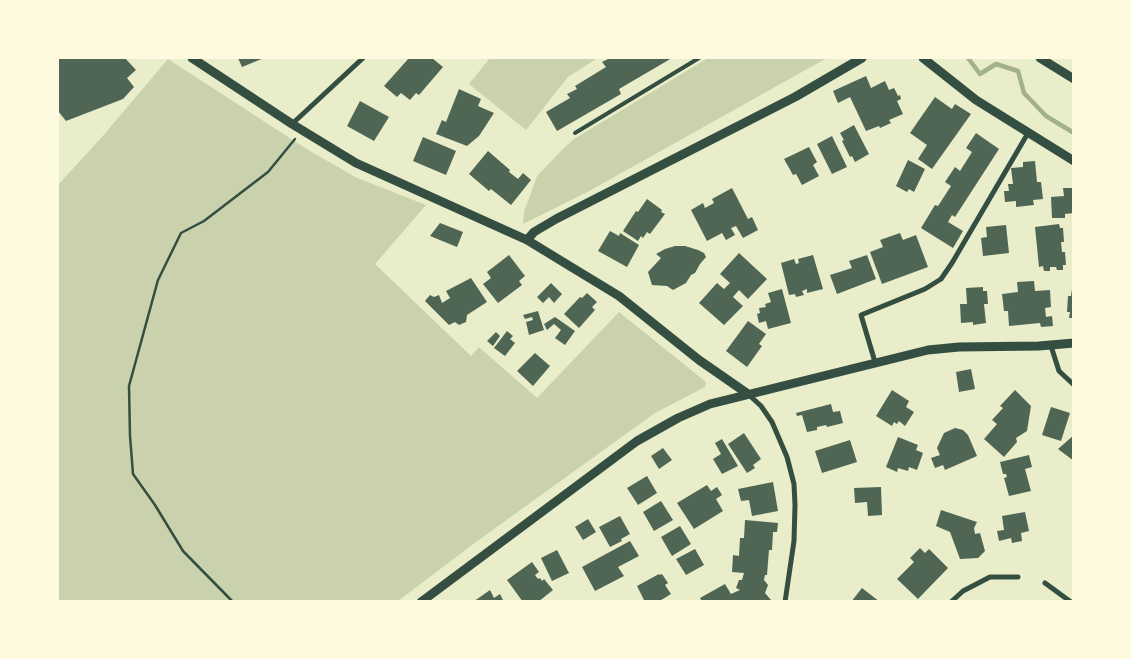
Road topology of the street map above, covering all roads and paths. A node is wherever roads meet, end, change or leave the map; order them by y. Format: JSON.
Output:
{"nodes":[{"id":1,"x":192,"y":58,"type":"edge"},
{"id":2,"x":364,"y":58,"type":"edge"},
{"id":3,"x":699,"y":58,"type":"edge"},
{"id":4,"x":862,"y":58,"type":"edge"},
{"id":5,"x":923,"y":58,"type":"edge"},
{"id":6,"x":1040,"y":58,"type":"edge"},
{"id":7,"x":1074,"y":79,"type":"edge"},
{"id":8,"x":292,"y":124,"type":"junction"},
{"id":9,"x":302,"y":130,"type":"junction"},
{"id":10,"x":575,"y":133,"type":"dead end"},
{"id":11,"x":1028,"y":133,"type":"junction"},
{"id":12,"x":1074,"y":161,"type":"edge"},
{"id":13,"x":527,"y":240,"type":"junction"},
{"id":14,"x":1074,"y":344,"type":"edge"},
{"id":15,"x":1051,"y":346,"type":"junction"},
{"id":16,"x":875,"y":362,"type":"junction"},
{"id":17,"x":1074,"y":385,"type":"edge"},
{"id":18,"x":748,"y":394,"type":"junction"},
{"id":19,"x":1018,"y":577,"type":"dead end"},
{"id":20,"x":1045,"y":583,"type":"dead end"},
{"id":21,"x":232,"y":602,"type":"edge"},
{"id":22,"x":421,"y":602,"type":"edge"},
{"id":23,"x":785,"y":602,"type":"edge"},
{"id":24,"x":951,"y":602,"type":"edge"},
{"id":25,"x":1071,"y":602,"type":"edge"}],
"edges":[{"from":1,"to":8,"type":"street"},
{"from":2,"to":8,"type":"street"},
{"from":3,"to":10,"type":"lane"},
{"from":4,"to":13,"type":"street"},
{"from":5,"to":11,"type":"street"},
{"from":6,"to":7,"type":"street"},
{"from":8,"to":9,"type":"street"},
{"from":9,"to":13,"type":"street"},
{"from":9,"to":21,"type":"path"},
{"from":11,"to":12,"type":"street"},
{"from":11,"to":16,"type":"street"},
{"from":13,"to":18,"type":"street"},
{"from":14,"to":15,"type":"street"},
{"from":15,"to":16,"type":"street"},
{"from":15,"to":17,"type":"street"},
{"from":16,"to":18,"type":"street"},
{"from":18,"to":22,"type":"street"},
{"from":18,"to":23,"type":"street"},
{"from":19,"to":24,"type":"street"},
{"from":20,"to":25,"type":"street"}]}
